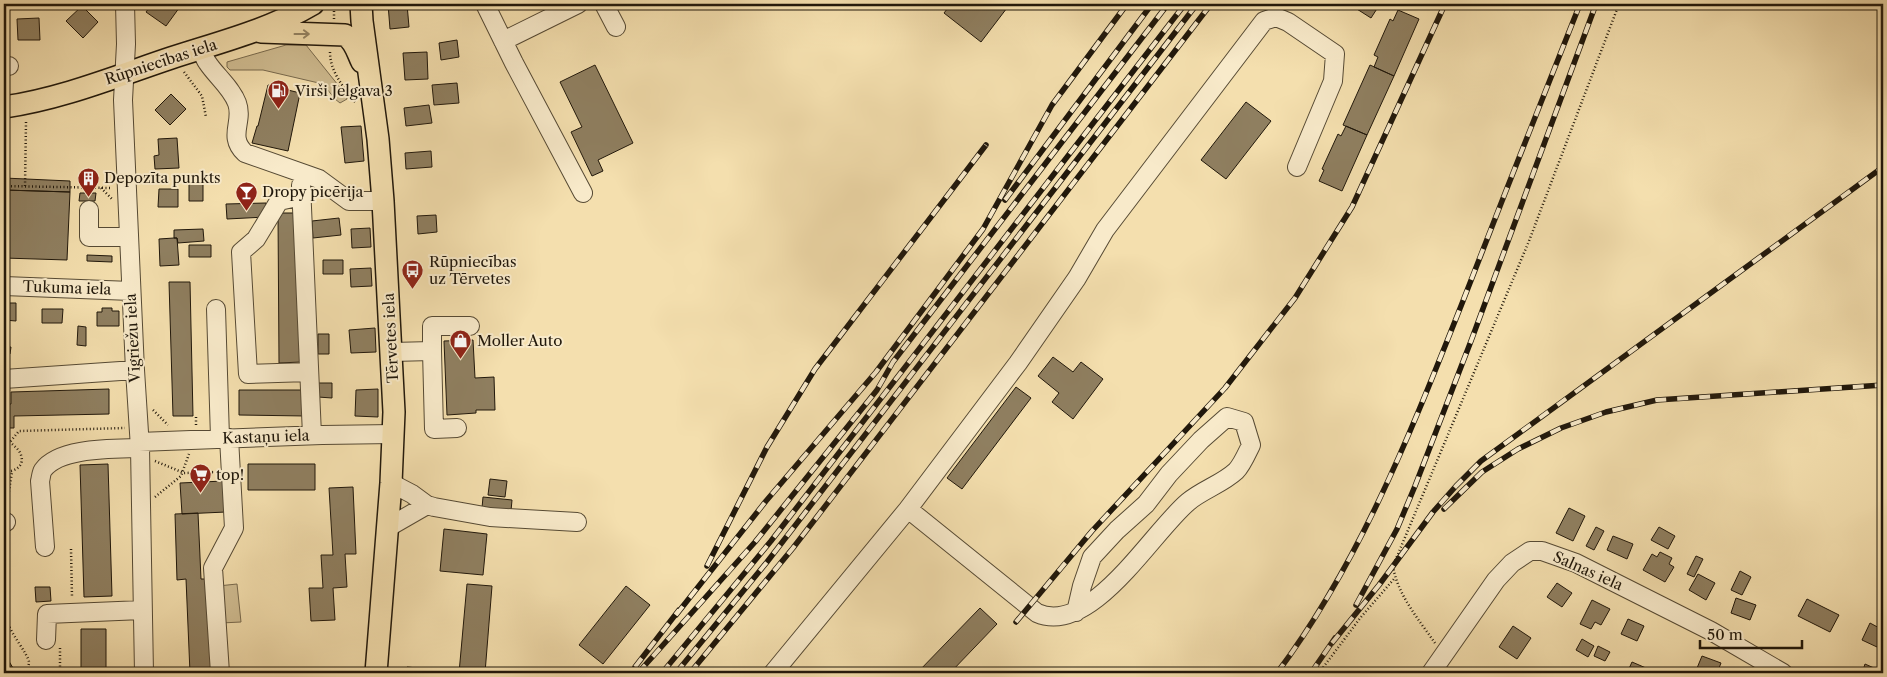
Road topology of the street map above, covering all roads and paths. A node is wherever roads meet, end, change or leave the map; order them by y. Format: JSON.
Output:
{"nodes":[{"id":1,"x":125,"y":4,"type":"edge"},
{"id":2,"x":313,"y":4,"type":"edge"},
{"id":3,"x":361,"y":4,"type":"edge"},
{"id":4,"x":485,"y":4,"type":"edge"},
{"id":5,"x":578,"y":4,"type":"edge"},
{"id":6,"x":604,"y":4,"type":"edge"},
{"id":7,"x":1619,"y":4,"type":"edge"},
{"id":8,"x":616,"y":27,"type":"dead end"},
{"id":9,"x":253,"y":32,"type":"junction"},
{"id":10,"x":503,"y":41,"type":"junction"},
{"id":11,"x":201,"y":48,"type":"junction"},
{"id":12,"x":181,"y":69,"type":"dead end"},
{"id":13,"x":368,"y":71,"type":"junction"},
{"id":14,"x":123,"y":74,"type":"junction"},
{"id":15,"x":4,"y":107,"type":"edge"},
{"id":16,"x":206,"y":117,"type":"dead end"},
{"id":17,"x":26,"y":122,"type":"dead end"},
{"id":18,"x":1297,"y":167,"type":"dead end"},
{"id":19,"x":301,"y":172,"type":"junction"},
{"id":20,"x":4,"y":186,"type":"edge"},
{"id":21,"x":25,"y":186,"type":"junction"},
{"id":22,"x":101,"y":188,"type":"junction"},
{"id":23,"x":116,"y":188,"type":"dead end"},
{"id":24,"x":583,"y":193,"type":"dead end"},
{"id":25,"x":302,"y":196,"type":"junction"},
{"id":26,"x":384,"y":201,"type":"junction"},
{"id":27,"x":116,"y":204,"type":"dead end"},
{"id":28,"x":89,"y":210,"type":"dead end"},
{"id":29,"x":128,"y":237,"type":"junction"},
{"id":30,"x":4,"y":286,"type":"edge"},
{"id":31,"x":131,"y":291,"type":"junction"},
{"id":32,"x":216,"y":309,"type":"dead end"},
{"id":33,"x":470,"y":326,"type":"dead end"},
{"id":34,"x":432,"y":351,"type":"junction"},
{"id":35,"x":392,"y":352,"type":"junction"},
{"id":36,"x":134,"y":370,"type":"junction"},
{"id":37,"x":309,"y":372,"type":"junction"},
{"id":38,"x":4,"y":379,"type":"edge"},
{"id":39,"x":151,"y":408,"type":"dead end"},
{"id":40,"x":457,"y":428,"type":"dead end"},
{"id":41,"x":393,"y":434,"type":"junction"},
{"id":42,"x":312,"y":435,"type":"junction"},
{"id":43,"x":225,"y":438,"type":"junction"},
{"id":44,"x":139,"y":439,"type":"junction"},
{"id":45,"x":4,"y":442,"type":"edge"},
{"id":46,"x":10,"y":442,"type":"junction"},
{"id":47,"x":188,"y":444,"type":"junction"},
{"id":48,"x":154,"y":460,"type":"dead end"},
{"id":49,"x":4,"y":471,"type":"edge"},
{"id":50,"x":12,"y":472,"type":"junction"},
{"id":51,"x":183,"y":472,"type":"junction"},
{"id":52,"x":231,"y":472,"type":"junction"},
{"id":53,"x":391,"y":483,"type":"junction"},
{"id":54,"x":154,"y":498,"type":"dead end"},
{"id":55,"x":4,"y":500,"type":"edge"},
{"id":56,"x":1146,"y":504,"type":"junction"},
{"id":57,"x":427,"y":505,"type":"junction"},
{"id":58,"x":908,"y":509,"type":"junction"},
{"id":59,"x":1172,"y":519,"type":"junction"},
{"id":60,"x":577,"y":522,"type":"dead end"},
{"id":61,"x":387,"y":528,"type":"junction"},
{"id":62,"x":45,"y":547,"type":"dead end"},
{"id":63,"x":71,"y":549,"type":"dead end"},
{"id":64,"x":4,"y":555,"type":"edge"},
{"id":65,"x":1394,"y":579,"type":"junction"},
{"id":66,"x":142,"y":610,"type":"junction"},
{"id":67,"x":1076,"y":612,"type":"junction"},
{"id":68,"x":72,"y":614,"type":"junction"},
{"id":69,"x":46,"y":640,"type":"dead end"},
{"id":70,"x":1443,"y":654,"type":"junction"},
{"id":71,"x":369,"y":672,"type":"edge"},
{"id":72,"x":1778,"y":672,"type":"edge"},
{"id":73,"x":25,"y":673,"type":"edge"},
{"id":74,"x":144,"y":673,"type":"edge"},
{"id":75,"x":220,"y":673,"type":"edge"},
{"id":76,"x":316,"y":673,"type":"edge"},
{"id":77,"x":773,"y":673,"type":"edge"},
{"id":78,"x":1319,"y":673,"type":"edge"},
{"id":79,"x":1431,"y":673,"type":"edge"}],
"edges":[{"from":1,"to":14,"type":"street","name":"Vīgriežu iela"},
{"from":2,"to":9,"type":"main road","name":"Rūpniecības iela"},
{"from":3,"to":13,"type":"main road","name":"Tērvetes iela"},
{"from":4,"to":10,"type":"street"},
{"from":5,"to":10,"type":"street"},
{"from":6,"to":8,"type":"street"},
{"from":7,"to":65,"type":"path"},
{"from":9,"to":11,"type":"main road","name":"Rūpniecības iela"},
{"from":9,"to":13,"type":"main road","one_way":true},
{"from":10,"to":24,"type":"street"},
{"from":11,"to":14,"type":"main road","name":"Rūpniecības iela"},
{"from":11,"to":19,"type":"street"},
{"from":12,"to":16,"type":"path"},
{"from":13,"to":26,"type":"main road","name":"Tērvetes iela"},
{"from":14,"to":15,"type":"main road","name":"Rūpniecības iela"},
{"from":14,"to":29,"type":"street","name":"Vīgriežu iela"},
{"from":17,"to":21,"type":"path"},
{"from":18,"to":58,"type":"street"},
{"from":19,"to":25,"type":"street"},
{"from":19,"to":26,"type":"street"},
{"from":20,"to":21,"type":"path"},
{"from":21,"to":22,"type":"path"},
{"from":22,"to":23,"type":"path"},
{"from":22,"to":27,"type":"path"},
{"from":25,"to":37,"type":"street"},
{"from":25,"to":37,"type":"street"},
{"from":26,"to":35,"type":"main road","name":"Tērvetes iela"},
{"from":28,"to":29,"type":"street"},
{"from":29,"to":31,"type":"street","name":"Vīgriežu iela"},
{"from":30,"to":31,"type":"street","name":"Tukuma iela"},
{"from":31,"to":36,"type":"street","name":"Vīgriežu iela"},
{"from":32,"to":43,"type":"street"},
{"from":33,"to":34,"type":"street"},
{"from":34,"to":35,"type":"street"},
{"from":34,"to":40,"type":"street"},
{"from":35,"to":41,"type":"main road","name":"Tērvetes iela"},
{"from":36,"to":38,"type":"street"},
{"from":36,"to":44,"type":"street","name":"Vīgriežu iela"},
{"from":37,"to":42,"type":"street"},
{"from":39,"to":47,"type":"path"},
{"from":41,"to":42,"type":"street","name":"Kastaņu iela"},
{"from":41,"to":53,"type":"main road","name":"Tērvetes iela"},
{"from":42,"to":43,"type":"street","name":"Kastaņu iela"},
{"from":43,"to":47,"type":"street","name":"Kastaņu iela"},
{"from":43,"to":52,"type":"street"},
{"from":44,"to":46,"type":"path"},
{"from":44,"to":47,"type":"street","name":"Kastaņu iela"},
{"from":44,"to":62,"type":"street","name":"Kastaņu iela"},
{"from":44,"to":66,"type":"street","name":"Vīgriežu iela"},
{"from":45,"to":46,"type":"path"},
{"from":46,"to":50,"type":"path"},
{"from":47,"to":51,"type":"path"},
{"from":48,"to":51,"type":"path"},
{"from":49,"to":50,"type":"path"},
{"from":50,"to":55,"type":"path"},
{"from":51,"to":52,"type":"path"},
{"from":51,"to":54,"type":"path"},
{"from":52,"to":75,"type":"street"},
{"from":53,"to":57,"type":"street"},
{"from":53,"to":61,"type":"main road","name":"Tērvetes iela"},
{"from":56,"to":59,"type":"street"},
{"from":56,"to":59,"type":"street"},
{"from":56,"to":67,"type":"street"},
{"from":57,"to":60,"type":"street"},
{"from":57,"to":61,"type":"street"},
{"from":58,"to":67,"type":"street"},
{"from":58,"to":77,"type":"street"},
{"from":59,"to":67,"type":"street"},
{"from":61,"to":71,"type":"main road","name":"Tērvetes iela"},
{"from":63,"to":68,"type":"path"},
{"from":64,"to":73,"type":"path"},
{"from":65,"to":70,"type":"path"},
{"from":65,"to":78,"type":"path"},
{"from":66,"to":68,"type":"street"},
{"from":66,"to":74,"type":"street","name":"Vīgriežu iela"},
{"from":68,"to":69,"type":"street"},
{"from":70,"to":72,"type":"street","name":"Salnas iela"},
{"from":70,"to":79,"type":"street","name":"Salnas iela"},
{"from":71,"to":76,"type":"path"}]}
